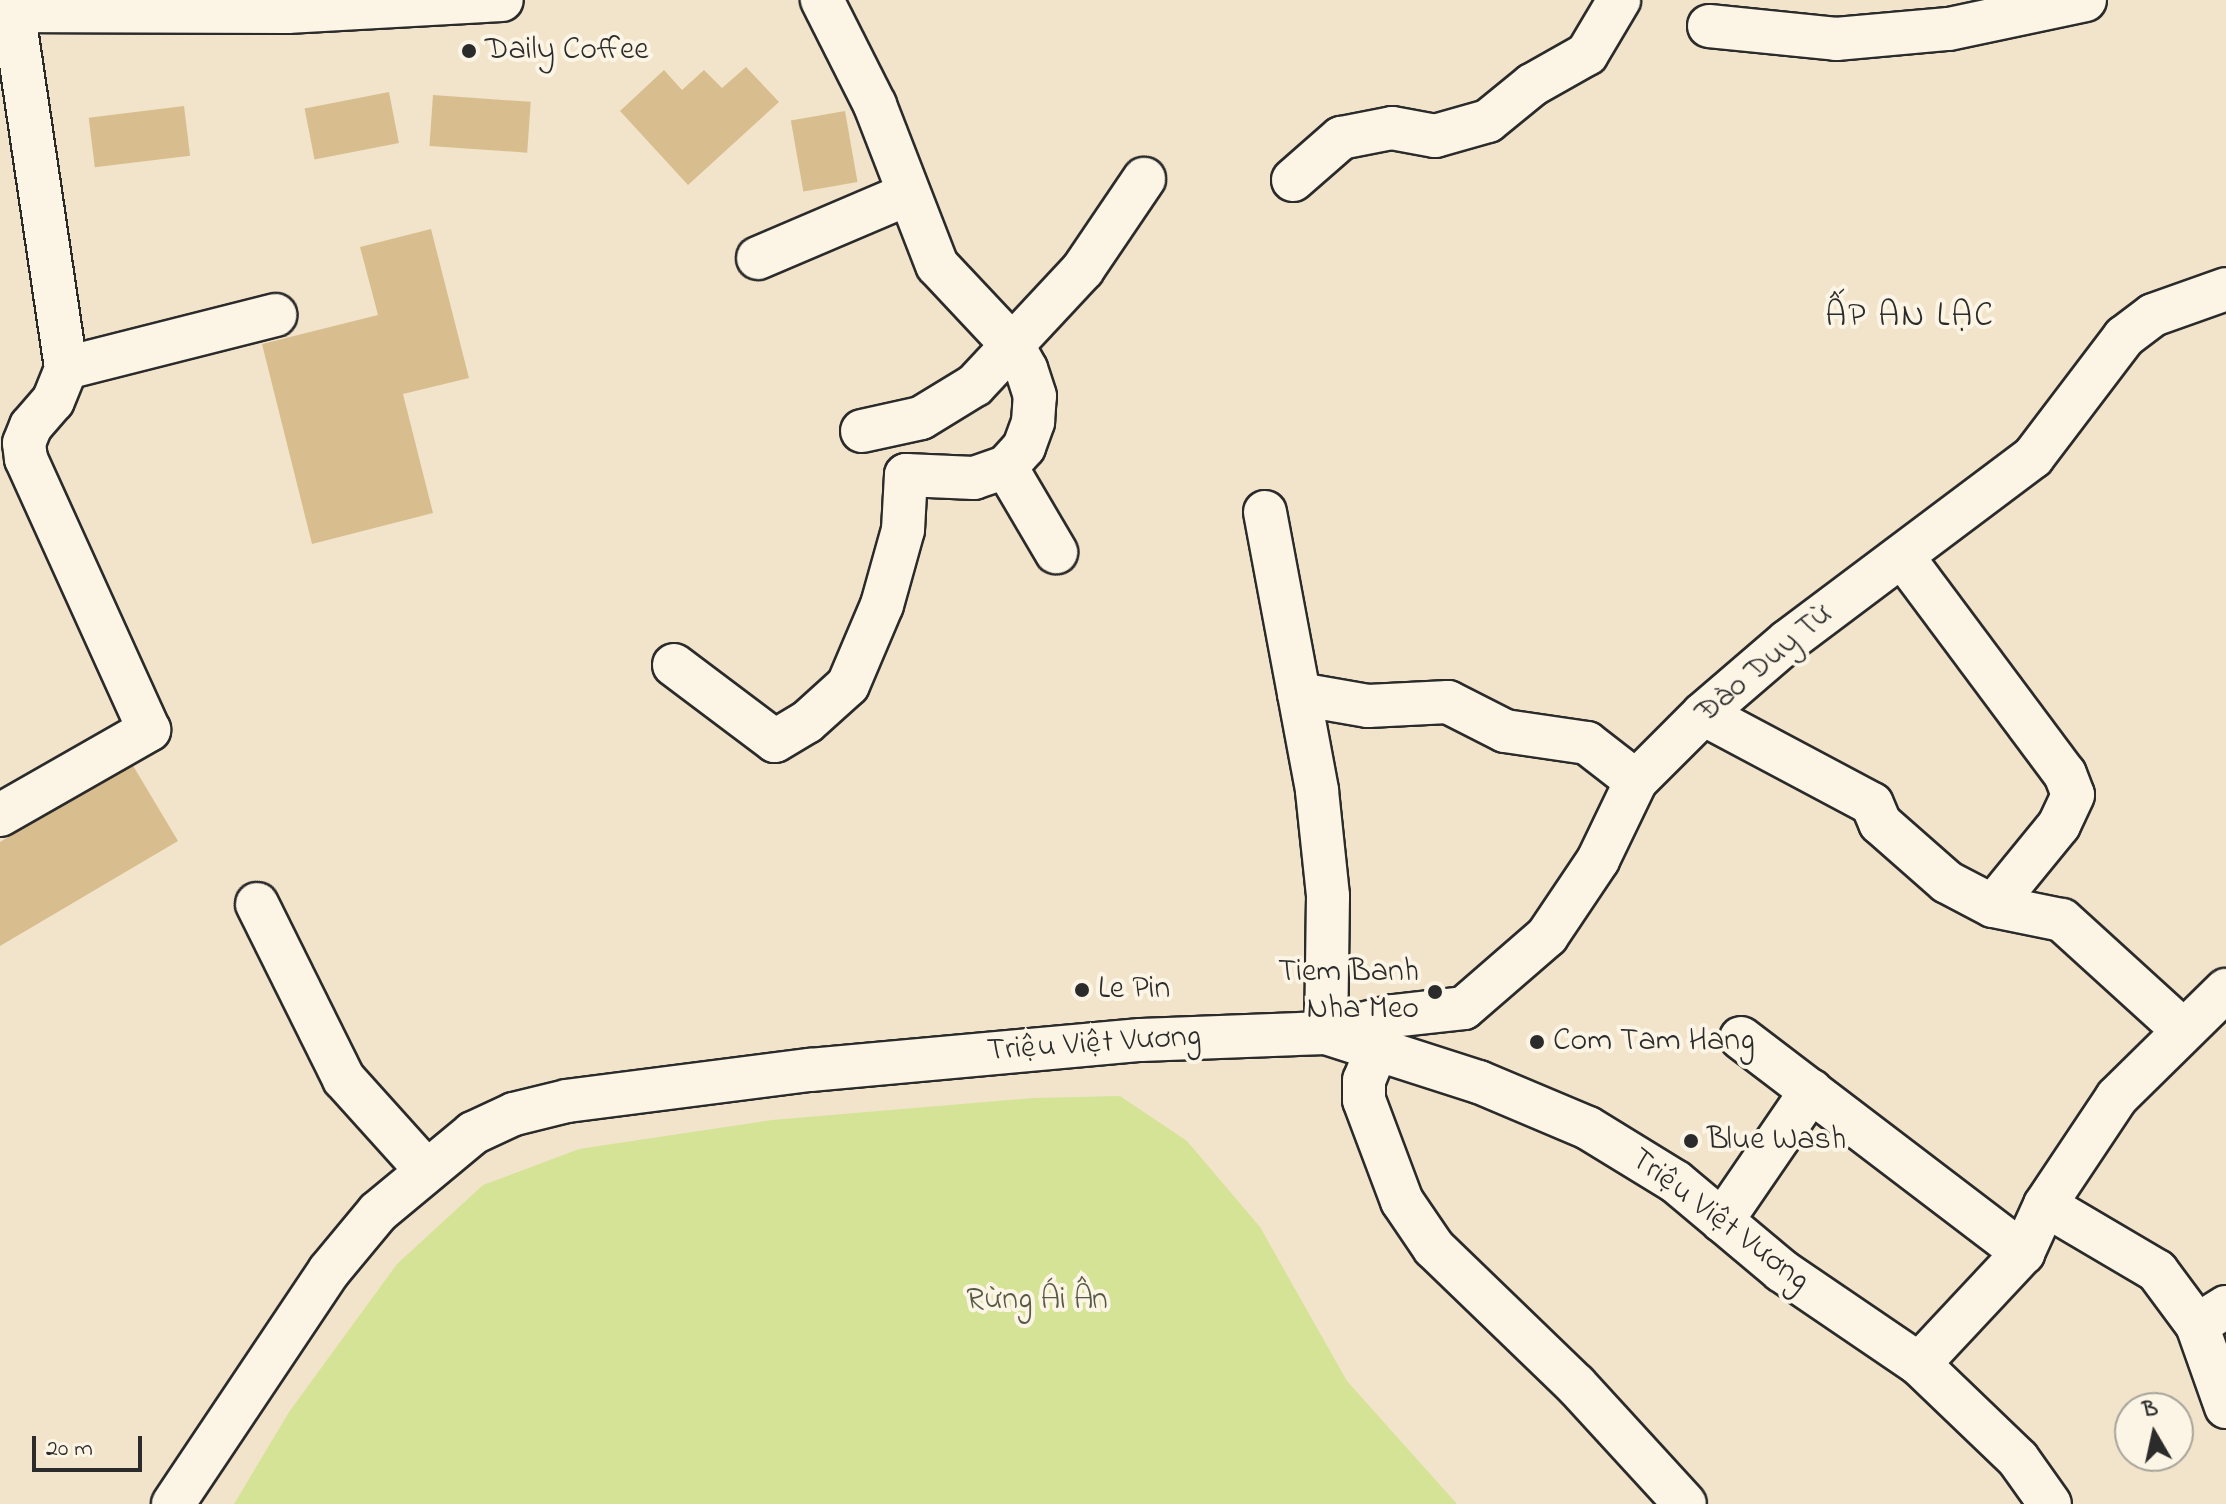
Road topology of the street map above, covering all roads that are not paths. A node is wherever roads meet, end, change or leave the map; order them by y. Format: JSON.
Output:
{"nodes":[{"id":1,"x":502,"y":0,"type":"edge"},
{"id":2,"x":822,"y":0,"type":"edge"},
{"id":3,"x":1619,"y":0,"type":"edge"},
{"id":4,"x":2085,"y":0,"type":"edge"},
{"id":5,"x":6,"y":10,"type":"edge"},
{"id":6,"x":1709,"y":26,"type":"dead end"},
{"id":7,"x":1144,"y":179,"type":"dead end"},
{"id":8,"x":1293,"y":180,"type":"dead end"},
{"id":9,"x":906,"y":195,"type":"junction"},
{"id":10,"x":758,"y":258,"type":"dead end"},
{"id":11,"x":2226,"y":289,"type":"edge"},
{"id":12,"x":275,"y":315,"type":"dead end"},
{"id":13,"x":1014,"y":347,"type":"junction"},
{"id":14,"x":66,"y":368,"type":"junction"},
{"id":15,"x":862,"y":431,"type":"dead end"},
{"id":16,"x":1006,"y":467,"type":"junction"},
{"id":17,"x":1265,"y":512,"type":"dead end"},
{"id":18,"x":1056,"y":552,"type":"dead end"},
{"id":19,"x":1903,"y":557,"type":"junction"},
{"id":20,"x":674,"y":665,"type":"dead end"},
{"id":21,"x":1299,"y":694,"type":"junction"},
{"id":22,"x":1703,"y":714,"type":"junction"},
{"id":23,"x":1636,"y":781,"type":"junction"},
{"id":24,"x":0,"y":815,"type":"edge"},
{"id":25,"x":257,"y":904,"type":"dead end"},
{"id":26,"x":1993,"y":906,"type":"junction"},
{"id":27,"x":2226,"y":990,"type":"edge"},
{"id":28,"x":2183,"y":1030,"type":"junction"},
{"id":29,"x":1326,"y":1033,"type":"junction"},
{"id":30,"x":1741,"y":1038,"type":"dead end"},
{"id":31,"x":1376,"y":1051,"type":"junction"},
{"id":32,"x":1811,"y":1091,"type":"junction"},
{"id":33,"x":426,"y":1170,"type":"junction"},
{"id":34,"x":2045,"y":1205,"type":"junction"},
{"id":35,"x":1722,"y":1221,"type":"junction"},
{"id":36,"x":2023,"y":1253,"type":"junction"},
{"id":37,"x":2211,"y":1316,"type":"edge"},
{"id":38,"x":1919,"y":1364,"type":"junction"},
{"id":39,"x":2226,"y":1407,"type":"edge"},
{"id":40,"x":173,"y":1504,"type":"edge"},
{"id":41,"x":1685,"y":1504,"type":"edge"},
{"id":42,"x":2050,"y":1504,"type":"edge"}],
"edges":[{"from":1,"to":5,"type":"street"},
{"from":2,"to":9,"type":"street"},
{"from":3,"to":8,"type":"street"},
{"from":4,"to":6,"type":"street"},
{"from":5,"to":14,"type":"street"},
{"from":7,"to":13,"type":"street"},
{"from":9,"to":10,"type":"street"},
{"from":9,"to":13,"type":"street"},
{"from":11,"to":19,"type":"street","name":"Đào Duy Từ"},
{"from":12,"to":14,"type":"street"},
{"from":13,"to":15,"type":"street"},
{"from":13,"to":16,"type":"street"},
{"from":14,"to":24,"type":"street"},
{"from":16,"to":18,"type":"street"},
{"from":16,"to":20,"type":"street"},
{"from":17,"to":21,"type":"street"},
{"from":19,"to":22,"type":"street","name":"Đào Duy Từ"},
{"from":19,"to":26,"type":"street"},
{"from":21,"to":23,"type":"street"},
{"from":21,"to":29,"type":"street"},
{"from":22,"to":23,"type":"street","name":"Đào Duy Từ"},
{"from":22,"to":26,"type":"street"},
{"from":23,"to":29,"type":"street","name":"Đào Duy Từ"},
{"from":25,"to":33,"type":"street"},
{"from":26,"to":28,"type":"street"},
{"from":27,"to":28,"type":"street"},
{"from":28,"to":34,"type":"street"},
{"from":29,"to":31,"type":"street","name":"Triệu Việt Vương"},
{"from":29,"to":33,"type":"street","name":"Triệu Việt Vương"},
{"from":30,"to":32,"type":"street"},
{"from":31,"to":35,"type":"street","name":"Triệu Việt Vương"},
{"from":31,"to":41,"type":"street"},
{"from":32,"to":35,"type":"street"},
{"from":32,"to":36,"type":"street"},
{"from":33,"to":40,"type":"street","name":"Triệu Việt Vương"},
{"from":34,"to":36,"type":"street"},
{"from":34,"to":37,"type":"street"},
{"from":35,"to":38,"type":"street","name":"Triệu Việt Vương"},
{"from":36,"to":38,"type":"street"},
{"from":37,"to":39,"type":"street"},
{"from":38,"to":42,"type":"street","name":"Triệu Việt Vương"}]}
